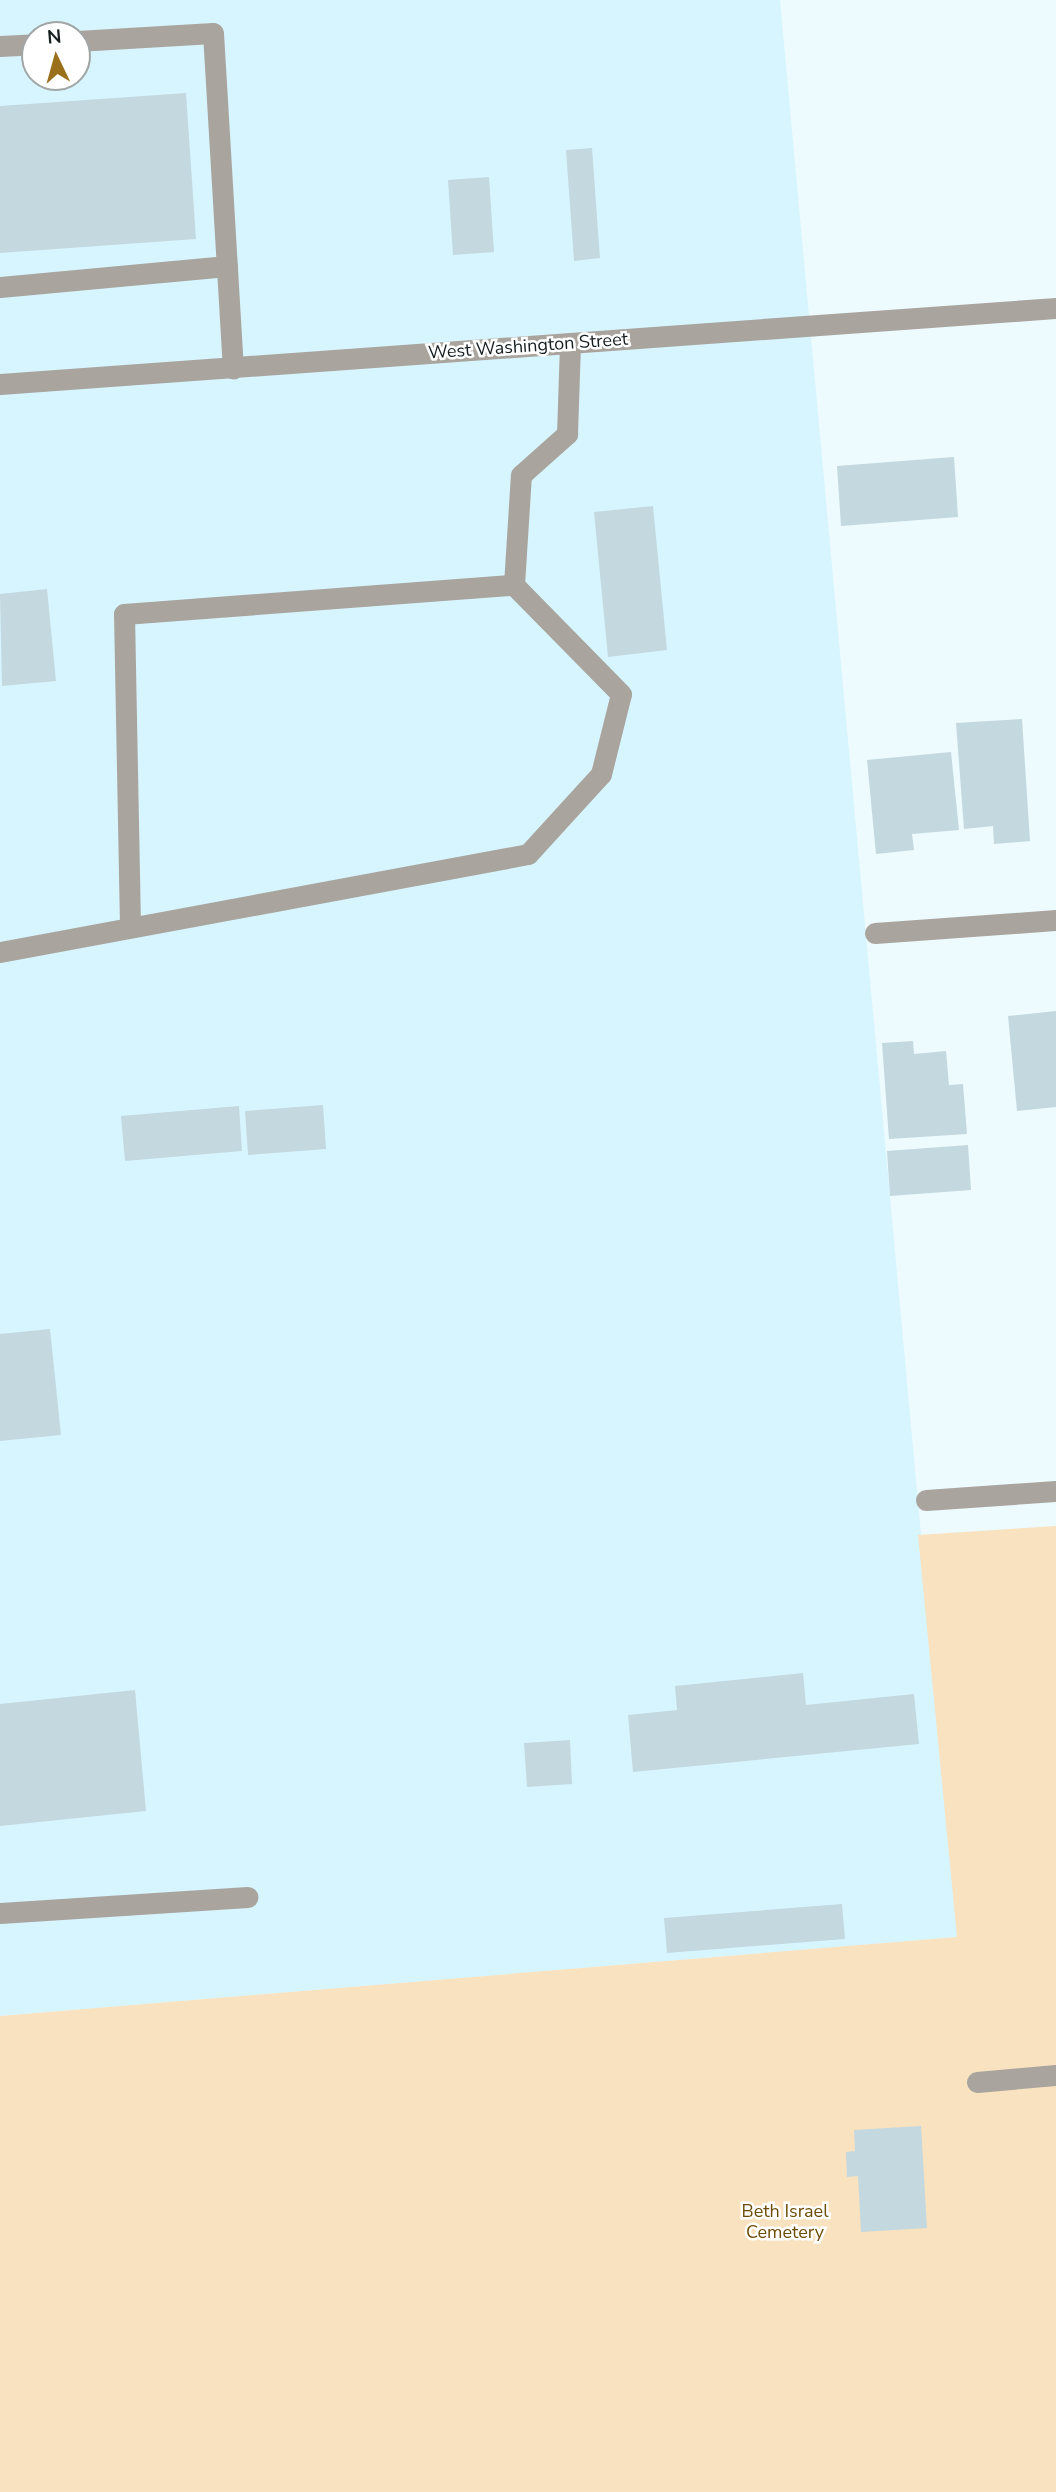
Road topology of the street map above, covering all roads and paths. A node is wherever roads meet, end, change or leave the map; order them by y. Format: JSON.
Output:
{"nodes":[{"id":1,"x":91,"y":40,"type":"edge"},
{"id":2,"x":21,"y":45,"type":"edge"},
{"id":3,"x":0,"y":46,"type":"edge"},
{"id":4,"x":227,"y":266,"type":"junction"},
{"id":5,"x":0,"y":287,"type":"edge"},
{"id":6,"x":1056,"y":308,"type":"edge"},
{"id":7,"x":570,"y":343,"type":"junction"},
{"id":8,"x":233,"y":368,"type":"junction"},
{"id":9,"x":0,"y":384,"type":"edge"},
{"id":10,"x":514,"y":585,"type":"junction"},
{"id":11,"x":1056,"y":920,"type":"edge"},
{"id":12,"x":130,"y":926,"type":"junction"},
{"id":13,"x":875,"y":933,"type":"dead end"},
{"id":14,"x":0,"y":952,"type":"edge"},
{"id":15,"x":1056,"y":1492,"type":"edge"},
{"id":16,"x":926,"y":1500,"type":"dead end"},
{"id":17,"x":247,"y":1897,"type":"dead end"},
{"id":18,"x":0,"y":1913,"type":"edge"},
{"id":19,"x":1056,"y":2076,"type":"edge"},
{"id":20,"x":977,"y":2082,"type":"dead end"}],
"edges":[{"from":1,"to":4,"type":"street"},
{"from":2,"to":3,"type":"street"},
{"from":4,"to":5,"type":"street"},
{"from":4,"to":8,"type":"street"},
{"from":6,"to":7,"type":"street","name":"West Washington Street"},
{"from":7,"to":8,"type":"street","name":"West Washington Street"},
{"from":7,"to":10,"type":"street"},
{"from":8,"to":9,"type":"street","name":"West Washington Street"},
{"from":10,"to":12,"type":"street"},
{"from":10,"to":12,"type":"street"},
{"from":11,"to":13,"type":"street"},
{"from":12,"to":14,"type":"street"},
{"from":15,"to":16,"type":"street"},
{"from":17,"to":18,"type":"street"},
{"from":19,"to":20,"type":"street"}]}
